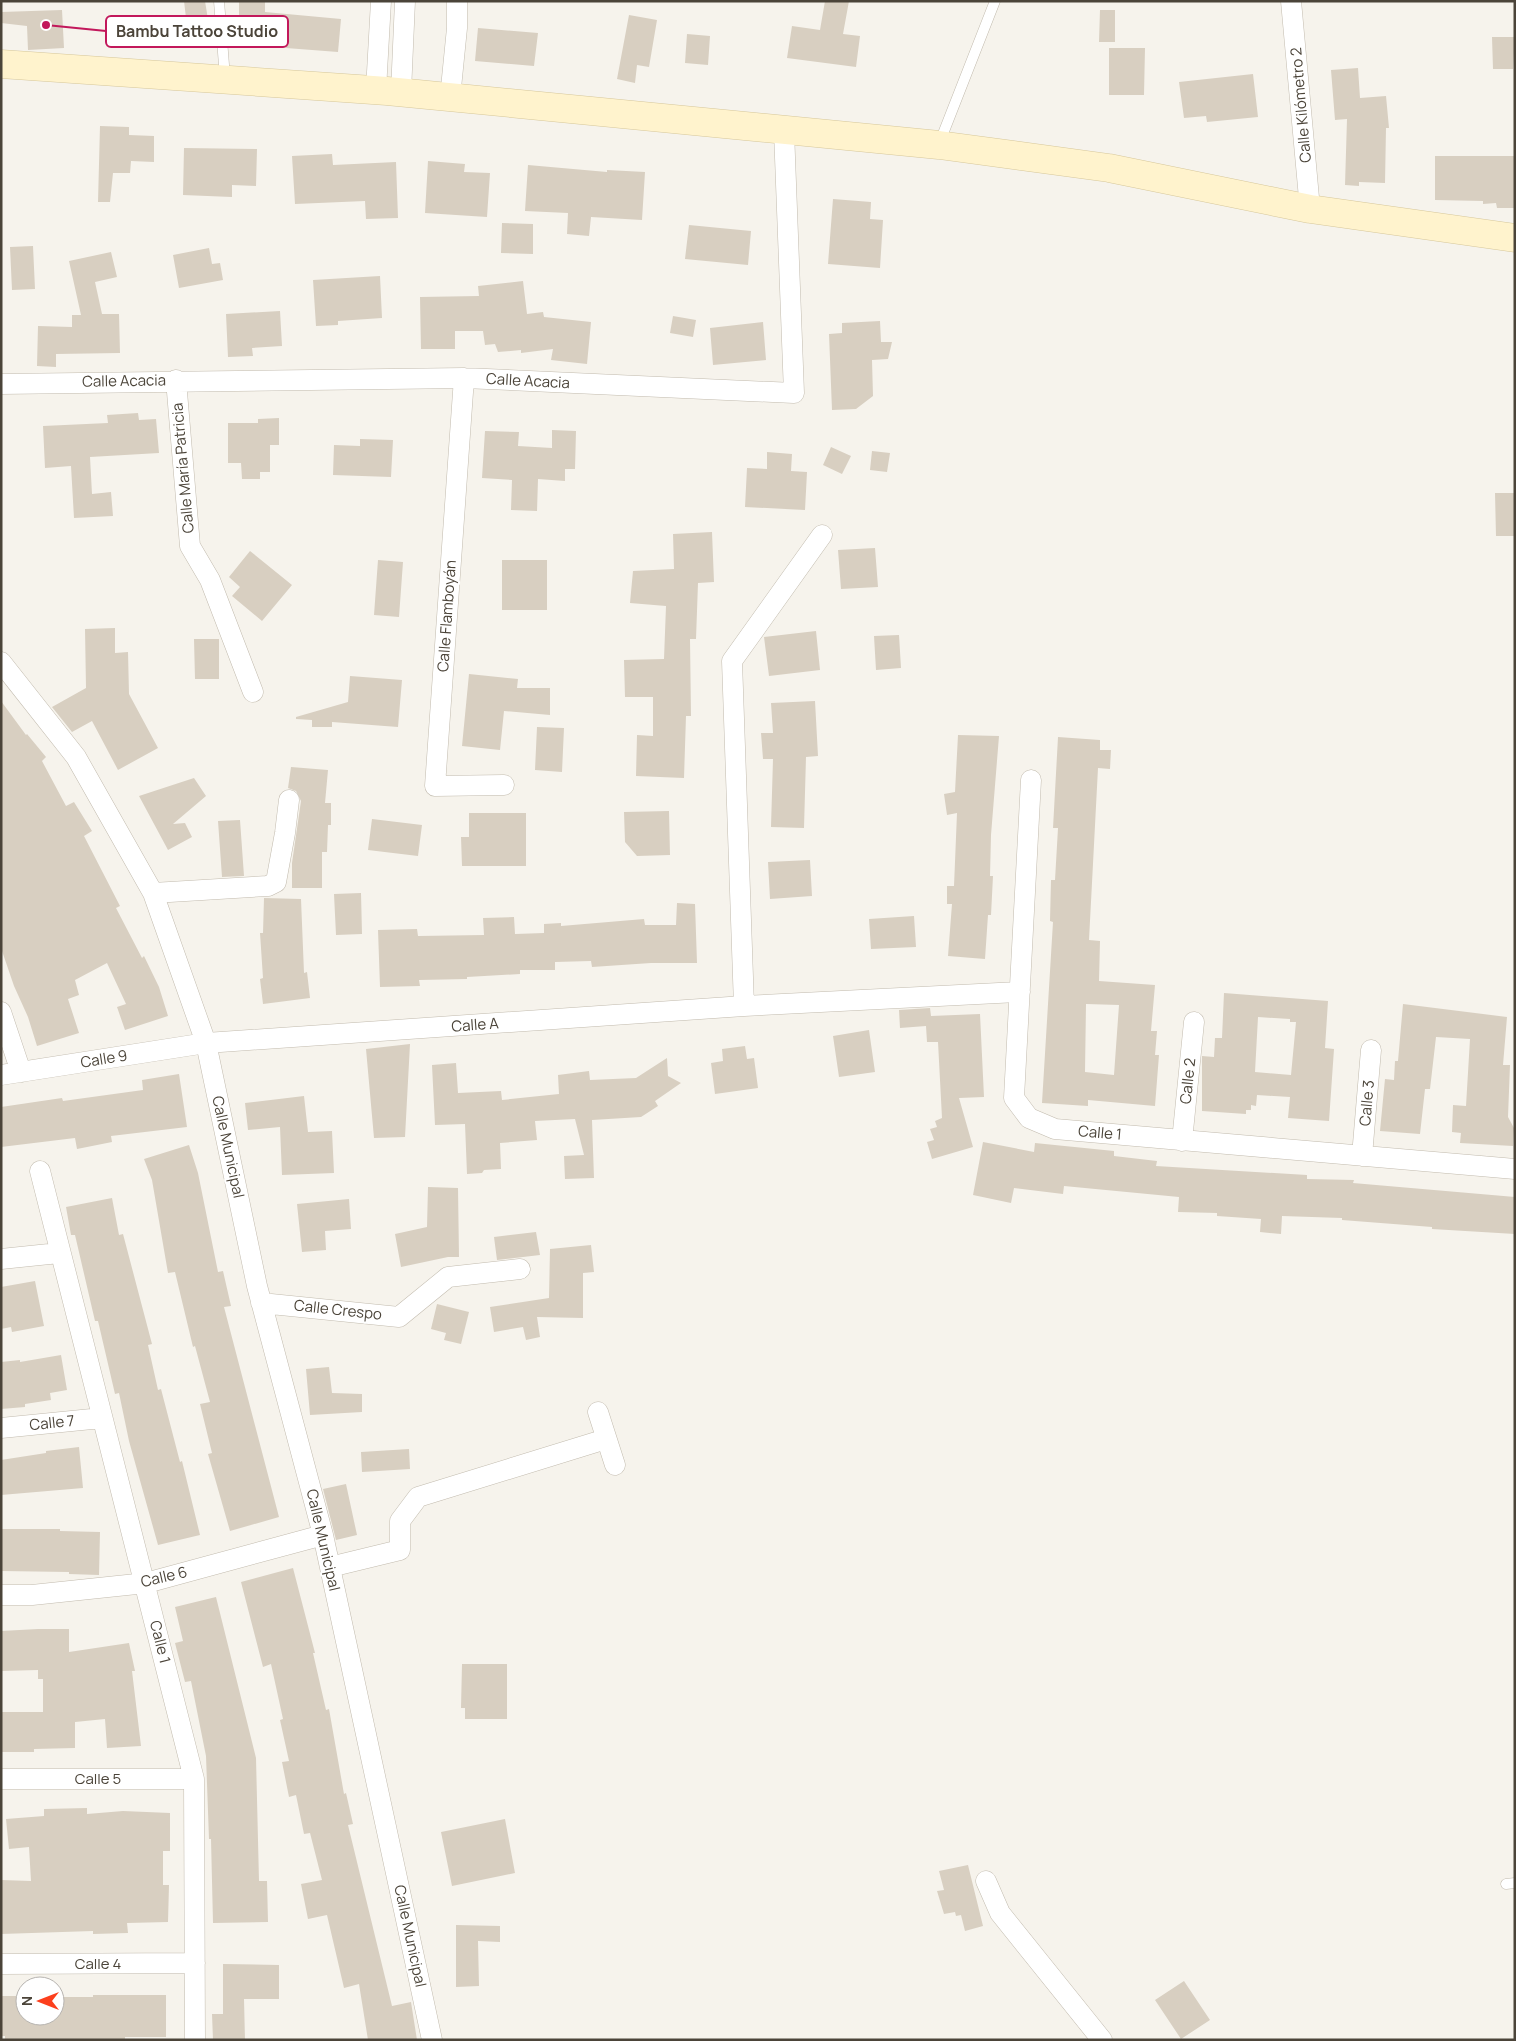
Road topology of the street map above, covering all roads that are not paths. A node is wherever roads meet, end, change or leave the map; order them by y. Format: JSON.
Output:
{"nodes":[{"id":1,"x":219,"y":1,"type":"edge"},
{"id":2,"x":381,"y":1,"type":"edge"},
{"id":3,"x":405,"y":1,"type":"edge"},
{"id":4,"x":457,"y":1,"type":"edge"},
{"id":5,"x":995,"y":1,"type":"edge"},
{"id":6,"x":1291,"y":1,"type":"edge"},
{"id":7,"x":1,"y":64,"type":"edge"},
{"id":8,"x":226,"y":80,"type":"junction"},
{"id":9,"x":388,"y":91,"type":"junction"},
{"id":10,"x":450,"y":98,"type":"junction"},
{"id":11,"x":784,"y":131,"type":"junction"},
{"id":12,"x":939,"y":145,"type":"junction"},
{"id":13,"x":1310,"y":209,"type":"junction"},
{"id":14,"x":1515,"y":238,"type":"edge"},
{"id":15,"x":464,"y":378,"type":"junction"},
{"id":16,"x":176,"y":380,"type":"junction"},
{"id":17,"x":1,"y":384,"type":"edge"},
{"id":18,"x":822,"y":534,"type":"dead end"},
{"id":19,"x":1,"y":662,"type":"edge"},
{"id":20,"x":253,"y":692,"type":"dead end"},
{"id":21,"x":1031,"y":780,"type":"dead end"},
{"id":22,"x":504,"y":785,"type":"dead end"},
{"id":23,"x":289,"y":800,"type":"dead end"},
{"id":24,"x":152,"y":893,"type":"junction"},
{"id":25,"x":1020,"y":992,"type":"junction"},
{"id":26,"x":744,"y":1006,"type":"junction"},
{"id":27,"x":1,"y":1012,"type":"edge"},
{"id":28,"x":1194,"y":1022,"type":"dead end"},
{"id":29,"x":206,"y":1043,"type":"junction"},
{"id":30,"x":1371,"y":1050,"type":"dead end"},
{"id":31,"x":11,"y":1074,"type":"edge"},
{"id":32,"x":1182,"y":1140,"type":"junction"},
{"id":33,"x":1362,"y":1156,"type":"junction"},
{"id":34,"x":1515,"y":1169,"type":"edge"},
{"id":35,"x":40,"y":1171,"type":"dead end"},
{"id":36,"x":59,"y":1253,"type":"junction"},
{"id":37,"x":1,"y":1259,"type":"edge"},
{"id":38,"x":520,"y":1269,"type":"dead end"},
{"id":39,"x":262,"y":1302,"type":"junction"},
{"id":40,"x":598,"y":1412,"type":"dead end"},
{"id":41,"x":102,"y":1418,"type":"junction"},
{"id":42,"x":1,"y":1428,"type":"edge"},
{"id":43,"x":606,"y":1439,"type":"junction"},
{"id":44,"x":615,"y":1465,"type":"dead end"},
{"id":45,"x":323,"y":1536,"type":"junction"},
{"id":46,"x":330,"y":1567,"type":"junction"},
{"id":47,"x":146,"y":1583,"type":"junction"},
{"id":48,"x":1,"y":1595,"type":"edge"},
{"id":49,"x":1,"y":1779,"type":"edge"},
{"id":50,"x":194,"y":1779,"type":"junction"},
{"id":51,"x":986,"y":1881,"type":"dead end"},
{"id":52,"x":195,"y":1963,"type":"junction"},
{"id":53,"x":1,"y":1964,"type":"edge"},
{"id":54,"x":195,"y":2040,"type":"edge"},
{"id":55,"x":432,"y":2040,"type":"edge"},
{"id":56,"x":1102,"y":2040,"type":"edge"}],
"edges":[{"from":1,"to":8,"type":"lane"},
{"from":2,"to":9,"type":"street"},
{"from":3,"to":9,"type":"street"},
{"from":4,"to":10,"type":"street"},
{"from":5,"to":12,"type":"lane"},
{"from":6,"to":13,"type":"street","name":"Calle Kilómetro 2"},
{"from":7,"to":8,"type":"street"},
{"from":8,"to":9,"type":"street"},
{"from":9,"to":10,"type":"street"},
{"from":10,"to":11,"type":"street"},
{"from":11,"to":12,"type":"street"},
{"from":11,"to":15,"type":"street","name":"Calle Acacia"},
{"from":12,"to":13,"type":"street"},
{"from":13,"to":14,"type":"street"},
{"from":15,"to":16,"type":"street","name":"Calle Acacia"},
{"from":15,"to":22,"type":"street","name":"Calle Flamboyán"},
{"from":16,"to":17,"type":"street","name":"Calle Acacia"},
{"from":16,"to":20,"type":"street","name":"Calle María Patricia"},
{"from":18,"to":26,"type":"street"},
{"from":19,"to":24,"type":"street","name":"Calle Municipal"},
{"from":21,"to":25,"type":"street","name":"Calle 1"},
{"from":23,"to":24,"type":"street"},
{"from":24,"to":29,"type":"street","name":"Calle Municipal"},
{"from":25,"to":26,"type":"street","name":"Calle A"},
{"from":25,"to":32,"type":"street","name":"Calle 1"},
{"from":26,"to":29,"type":"street","name":"Calle A"},
{"from":27,"to":31,"type":"street"},
{"from":28,"to":32,"type":"street","name":"Calle 2"},
{"from":29,"to":31,"type":"street","name":"Calle 9"},
{"from":29,"to":39,"type":"street","name":"Calle Municipal"},
{"from":30,"to":33,"type":"street","name":"Calle 3"},
{"from":32,"to":33,"type":"street","name":"Calle 1"},
{"from":33,"to":34,"type":"street","name":"Calle 1"},
{"from":35,"to":36,"type":"street","name":"Calle 1"},
{"from":36,"to":37,"type":"street"},
{"from":36,"to":41,"type":"street","name":"Calle 1"},
{"from":38,"to":39,"type":"street","name":"Calle Crespo"},
{"from":39,"to":45,"type":"street","name":"Calle Municipal"},
{"from":40,"to":43,"type":"street"},
{"from":41,"to":42,"type":"street","name":"Calle 7"},
{"from":41,"to":47,"type":"street","name":"Calle 1"},
{"from":43,"to":44,"type":"street"},
{"from":43,"to":46,"type":"street"},
{"from":45,"to":46,"type":"street","name":"Calle Municipal"},
{"from":45,"to":47,"type":"street","name":"Calle 6"},
{"from":46,"to":55,"type":"street","name":"Calle Municipal"},
{"from":47,"to":48,"type":"street","name":"Calle 6"},
{"from":47,"to":50,"type":"street","name":"Calle 1"},
{"from":49,"to":50,"type":"street","name":"Calle 5"},
{"from":50,"to":52,"type":"street","name":"Calle 1"},
{"from":51,"to":56,"type":"street"},
{"from":52,"to":53,"type":"street","name":"Calle 4"},
{"from":52,"to":54,"type":"street","name":"Calle 1"}]}
